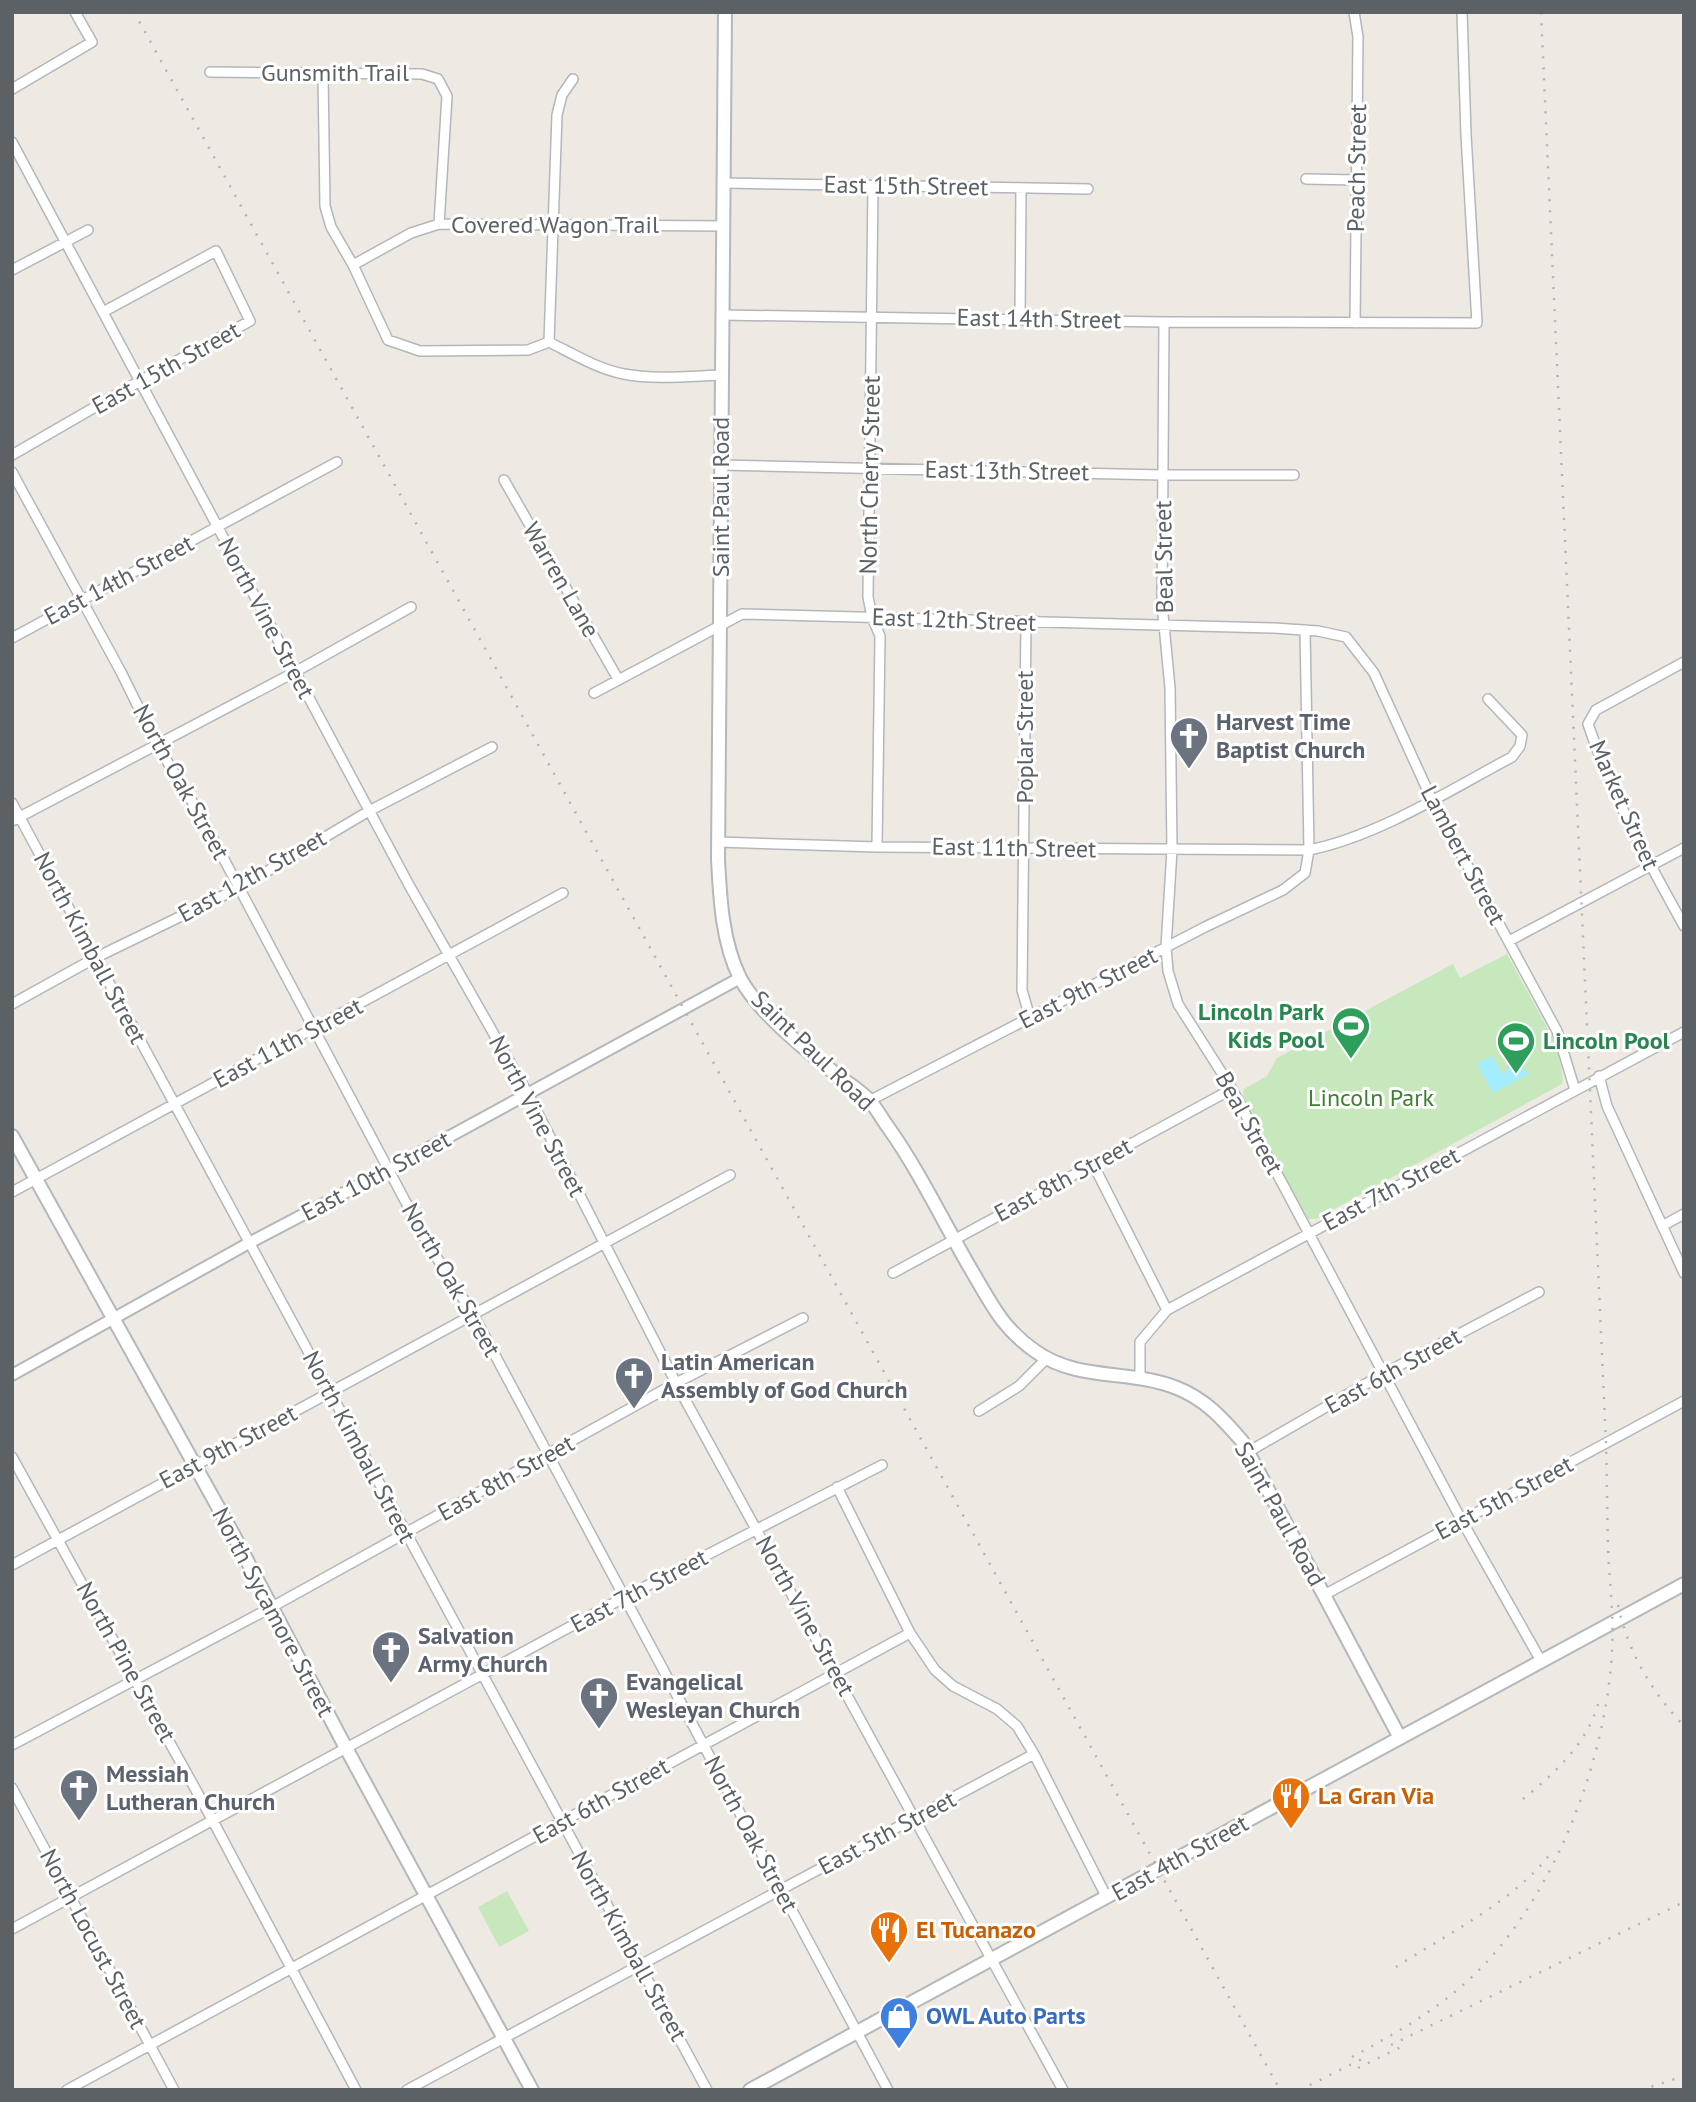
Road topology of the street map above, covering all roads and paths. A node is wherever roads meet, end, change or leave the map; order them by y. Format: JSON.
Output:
{"nodes":[{"id":1,"x":75,"y":12,"type":"edge"},
{"id":2,"x":725,"y":12,"type":"edge"},
{"id":3,"x":1354,"y":12,"type":"edge"},
{"id":4,"x":1462,"y":12,"type":"edge"},
{"id":5,"x":210,"y":72,"type":"dead end"},
{"id":6,"x":323,"y":73,"type":"junction"},
{"id":7,"x":573,"y":79,"type":"dead end"},
{"id":8,"x":12,"y":89,"type":"edge"},
{"id":9,"x":12,"y":142,"type":"edge"},
{"id":10,"x":1306,"y":179,"type":"dead end"},
{"id":11,"x":1357,"y":180,"type":"junction"},
{"id":12,"x":724,"y":183,"type":"junction"},
{"id":13,"x":873,"y":186,"type":"junction"},
{"id":14,"x":1021,"y":188,"type":"junction"},
{"id":15,"x":1088,"y":189,"type":"dead end"},
{"id":16,"x":439,"y":224,"type":"junction"},
{"id":17,"x":552,"y":225,"type":"junction"},
{"id":18,"x":723,"y":226,"type":"junction"},
{"id":19,"x":88,"y":230,"type":"dead end"},
{"id":20,"x":65,"y":242,"type":"junction"},
{"id":21,"x":353,"y":265,"type":"junction"},
{"id":22,"x":12,"y":270,"type":"edge"},
{"id":23,"x":103,"y":312,"type":"junction"},
{"id":24,"x":723,"y":315,"type":"junction"},
{"id":25,"x":872,"y":316,"type":"junction"},
{"id":26,"x":1020,"y":318,"type":"junction"},
{"id":27,"x":1164,"y":322,"type":"junction"},
{"id":28,"x":1355,"y":323,"type":"junction"},
{"id":29,"x":549,"y":342,"type":"junction"},
{"id":30,"x":722,"y":375,"type":"junction"},
{"id":31,"x":140,"y":381,"type":"junction"},
{"id":32,"x":12,"y":455,"type":"edge"},
{"id":33,"x":337,"y":461,"type":"dead end"},
{"id":34,"x":721,"y":464,"type":"junction"},
{"id":35,"x":870,"y":468,"type":"junction"},
{"id":36,"x":12,"y":472,"type":"edge"},
{"id":37,"x":1163,"y":475,"type":"junction"},
{"id":38,"x":1294,"y":475,"type":"dead end"},
{"id":39,"x":504,"y":480,"type":"dead end"},
{"id":40,"x":218,"y":527,"type":"junction"},
{"id":41,"x":81,"y":600,"type":"junction"},
{"id":42,"x":411,"y":607,"type":"dead end"},
{"id":43,"x":872,"y":617,"type":"junction"},
{"id":44,"x":1026,"y":622,"type":"junction"},
{"id":45,"x":720,"y":624,"type":"junction"},
{"id":46,"x":1165,"y":626,"type":"junction"},
{"id":47,"x":1305,"y":630,"type":"junction"},
{"id":48,"x":1333,"y":635,"type":"joint"},
{"id":49,"x":12,"y":638,"type":"edge"},
{"id":50,"x":1684,"y":662,"type":"edge"},
{"id":51,"x":295,"y":672,"type":"junction"},
{"id":52,"x":618,"y":680,"type":"junction"},
{"id":53,"x":594,"y":693,"type":"dead end"},
{"id":54,"x":1488,"y":699,"type":"dead end"},
{"id":55,"x":157,"y":745,"type":"junction"},
{"id":56,"x":492,"y":747,"type":"dead end"},
{"id":57,"x":1432,"y":800,"type":"junction"},
{"id":58,"x":12,"y":803,"type":"edge"},
{"id":59,"x":369,"y":811,"type":"junction"},
{"id":60,"x":16,"y":819,"type":"edge"},
{"id":61,"x":718,"y":842,"type":"junction"},
{"id":62,"x":877,"y":847,"type":"junction"},
{"id":63,"x":1024,"y":848,"type":"junction"},
{"id":64,"x":1684,"y":848,"type":"edge"},
{"id":65,"x":1172,"y":850,"type":"junction"},
{"id":66,"x":1309,"y":850,"type":"junction"},
{"id":67,"x":1650,"y":866,"type":"junction"},
{"id":68,"x":239,"y":888,"type":"junction"},
{"id":69,"x":563,"y":893,"type":"dead end"},
{"id":70,"x":1684,"y":926,"type":"edge"},
{"id":71,"x":1509,"y":941,"type":"junction"},
{"id":72,"x":1166,"y":947,"type":"junction"},
{"id":73,"x":447,"y":955,"type":"junction"},
{"id":74,"x":95,"y":958,"type":"junction"},
{"id":75,"x":740,"y":978,"type":"junction"},
{"id":76,"x":12,"y":1004,"type":"edge"},
{"id":77,"x":1030,"y":1018,"type":"junction"},
{"id":78,"x":314,"y":1031,"type":"junction"},
{"id":79,"x":1684,"y":1032,"type":"edge"},
{"id":80,"x":1599,"y":1076,"type":"junction"},
{"id":81,"x":1233,"y":1089,"type":"junction"},
{"id":82,"x":1575,"y":1090,"type":"junction"},
{"id":83,"x":528,"y":1094,"type":"junction"},
{"id":84,"x":869,"y":1101,"type":"junction"},
{"id":85,"x":174,"y":1104,"type":"junction"},
{"id":86,"x":12,"y":1136,"type":"edge"},
{"id":87,"x":1093,"y":1164,"type":"junction"},
{"id":88,"x":388,"y":1170,"type":"junction"},
{"id":89,"x":730,"y":1175,"type":"dead end"},
{"id":90,"x":35,"y":1180,"type":"junction"},
{"id":91,"x":12,"y":1192,"type":"edge"},
{"id":92,"x":1684,"y":1214,"type":"edge"},
{"id":93,"x":1662,"y":1226,"type":"junction"},
{"id":94,"x":1308,"y":1234,"type":"junction"},
{"id":95,"x":954,"y":1239,"type":"junction"},
{"id":96,"x":604,"y":1242,"type":"junction"},
{"id":97,"x":249,"y":1243,"type":"junction"},
{"id":98,"x":1684,"y":1272,"type":"edge"},
{"id":99,"x":893,"y":1273,"type":"dead end"},
{"id":100,"x":1539,"y":1292,"type":"dead end"},
{"id":101,"x":1167,"y":1310,"type":"junction"},
{"id":102,"x":473,"y":1314,"type":"junction"},
{"id":103,"x":803,"y":1318,"type":"dead end"},
{"id":104,"x":114,"y":1320,"type":"junction"},
{"id":105,"x":1047,"y":1358,"type":"junction"},
{"id":106,"x":1384,"y":1374,"type":"junction"},
{"id":107,"x":12,"y":1375,"type":"edge"},
{"id":108,"x":1140,"y":1378,"type":"junction"},
{"id":109,"x":676,"y":1382,"type":"junction"},
{"id":110,"x":329,"y":1392,"type":"junction"},
{"id":111,"x":1684,"y":1401,"type":"edge"},
{"id":112,"x":979,"y":1411,"type":"dead end"},
{"id":113,"x":1248,"y":1452,"type":"junction"},
{"id":114,"x":548,"y":1454,"type":"junction"},
{"id":115,"x":12,"y":1457,"type":"edge"},
{"id":116,"x":195,"y":1465,"type":"junction"},
{"id":117,"x":882,"y":1465,"type":"dead end"},
{"id":118,"x":837,"y":1487,"type":"junction"},
{"id":119,"x":1462,"y":1521,"type":"junction"},
{"id":120,"x":757,"y":1529,"type":"junction"},
{"id":121,"x":406,"y":1534,"type":"junction"},
{"id":122,"x":57,"y":1539,"type":"junction"},
{"id":123,"x":12,"y":1565,"type":"edge"},
{"id":124,"x":1684,"y":1584,"type":"edge"},
{"id":125,"x":1324,"y":1595,"type":"junction"},
{"id":126,"x":625,"y":1597,"type":"junction"},
{"id":127,"x":272,"y":1607,"type":"junction"},
{"id":128,"x":911,"y":1633,"type":"junction"},
{"id":129,"x":1541,"y":1661,"type":"junction"},
{"id":130,"x":836,"y":1673,"type":"junction"},
{"id":131,"x":482,"y":1675,"type":"junction"},
{"id":132,"x":135,"y":1679,"type":"junction"},
{"id":133,"x":1400,"y":1738,"type":"junction"},
{"id":134,"x":12,"y":1745,"type":"edge"},
{"id":135,"x":704,"y":1745,"type":"junction"},
{"id":136,"x":346,"y":1748,"type":"junction"},
{"id":137,"x":1034,"y":1755,"type":"junction"},
{"id":138,"x":12,"y":1788,"type":"edge"},
{"id":139,"x":914,"y":1818,"type":"junction"},
{"id":140,"x":213,"y":1821,"type":"junction"},
{"id":141,"x":562,"y":1822,"type":"junction"},
{"id":142,"x":781,"y":1889,"type":"junction"},
{"id":143,"x":426,"y":1896,"type":"junction"},
{"id":144,"x":1107,"y":1898,"type":"junction"},
{"id":145,"x":70,"y":1899,"type":"junction"},
{"id":146,"x":12,"y":1929,"type":"edge"},
{"id":147,"x":992,"y":1959,"type":"junction"},
{"id":148,"x":639,"y":1966,"type":"junction"},
{"id":149,"x":291,"y":1969,"type":"junction"},
{"id":150,"x":857,"y":2032,"type":"junction"},
{"id":151,"x":504,"y":2038,"type":"junction"},
{"id":152,"x":150,"y":2046,"type":"junction"},
{"id":153,"x":67,"y":2090,"type":"edge"},
{"id":154,"x":174,"y":2090,"type":"edge"},
{"id":155,"x":356,"y":2090,"type":"edge"},
{"id":156,"x":407,"y":2090,"type":"edge"},
{"id":157,"x":532,"y":2090,"type":"edge"},
{"id":158,"x":708,"y":2090,"type":"edge"},
{"id":159,"x":750,"y":2090,"type":"edge"},
{"id":160,"x":888,"y":2090,"type":"edge"},
{"id":161,"x":1063,"y":2090,"type":"edge"}],
"edges":[{"from":1,"to":8,"type":"street"},
{"from":2,"to":12,"type":"main road","name":"Saint Paul Road"},
{"from":3,"to":11,"type":"street","name":"Peach Street"},
{"from":4,"to":28,"type":"street","name":"East 14th Street"},
{"from":5,"to":6,"type":"street","name":"Gunsmith Trail"},
{"from":6,"to":16,"type":"street","name":"Gunsmith Trail"},
{"from":6,"to":21,"type":"street"},
{"from":7,"to":17,"type":"street"},
{"from":9,"to":20,"type":"street","name":"North Vine Street"},
{"from":10,"to":11,"type":"street"},
{"from":11,"to":28,"type":"street","name":"Peach Street"},
{"from":12,"to":13,"type":"street","name":"East 15th Street"},
{"from":12,"to":18,"type":"main road","name":"Saint Paul Road"},
{"from":13,"to":14,"type":"street","name":"East 15th Street"},
{"from":13,"to":25,"type":"street","name":"North Cherry Street"},
{"from":14,"to":15,"type":"street","name":"East 15th Street"},
{"from":14,"to":26,"type":"street"},
{"from":16,"to":17,"type":"street","name":"Covered Wagon Trail"},
{"from":16,"to":21,"type":"street","name":"Covered Wagon Trail"},
{"from":17,"to":18,"type":"street","name":"Covered Wagon Trail"},
{"from":17,"to":29,"type":"street"},
{"from":18,"to":24,"type":"main road","name":"Saint Paul Road"},
{"from":19,"to":20,"type":"street"},
{"from":20,"to":22,"type":"street"},
{"from":20,"to":23,"type":"street","name":"North Vine Street"},
{"from":21,"to":29,"type":"street"},
{"from":23,"to":31,"type":"street","name":"North Vine Street"},
{"from":23,"to":31,"type":"street","name":"East 15th Street"},
{"from":24,"to":25,"type":"street","name":"East 14th Street"},
{"from":24,"to":30,"type":"main road","name":"Saint Paul Road"},
{"from":25,"to":26,"type":"street","name":"East 14th Street"},
{"from":25,"to":35,"type":"street","name":"North Cherry Street"},
{"from":26,"to":27,"type":"street","name":"East 14th Street"},
{"from":27,"to":28,"type":"street","name":"East 14th Street"},
{"from":27,"to":37,"type":"street","name":"Beal Street"},
{"from":29,"to":30,"type":"street"},
{"from":30,"to":34,"type":"main road","name":"Saint Paul Road"},
{"from":31,"to":32,"type":"street","name":"East 15th Street"},
{"from":31,"to":40,"type":"street","name":"North Vine Street"},
{"from":33,"to":40,"type":"street","name":"East 14th Street"},
{"from":34,"to":35,"type":"street","name":"East 13th Street"},
{"from":34,"to":45,"type":"main road","name":"Saint Paul Road"},
{"from":35,"to":37,"type":"street","name":"East 13th Street"},
{"from":35,"to":43,"type":"street","name":"North Cherry Street"},
{"from":36,"to":41,"type":"street","name":"North Oak Street"},
{"from":37,"to":38,"type":"street","name":"East 13th Street"},
{"from":37,"to":46,"type":"street","name":"Beal Street"},
{"from":39,"to":52,"type":"street","name":"Warren Lane"},
{"from":40,"to":41,"type":"street","name":"East 14th Street"},
{"from":40,"to":51,"type":"street","name":"North Vine Street"},
{"from":41,"to":49,"type":"street","name":"East 14th Street"},
{"from":41,"to":55,"type":"street","name":"North Oak Street"},
{"from":42,"to":51,"type":"street"},
{"from":43,"to":44,"type":"street","name":"East 12th Street"},
{"from":43,"to":45,"type":"street","name":"East 12th Street"},
{"from":43,"to":62,"type":"street","name":"North Cherry Street"},
{"from":44,"to":46,"type":"street","name":"East 12th Street"},
{"from":44,"to":63,"type":"street","name":"Poplar Street"},
{"from":45,"to":52,"type":"street","name":"East 12th Street"},
{"from":45,"to":61,"type":"main road","name":"Saint Paul Road"},
{"from":46,"to":47,"type":"street","name":"East 12th Street"},
{"from":46,"to":65,"type":"street","name":"Beal Street"},
{"from":47,"to":48,"type":"street","name":"East 12th Street"},
{"from":47,"to":66,"type":"street"},
{"from":48,"to":57,"type":"street","name":"Lambert Street"},
{"from":50,"to":67,"type":"street","name":"Market Street"},
{"from":51,"to":55,"type":"street"},
{"from":51,"to":59,"type":"street","name":"North Vine Street"},
{"from":52,"to":53,"type":"street","name":"East 12th Street"},
{"from":54,"to":57,"type":"street"},
{"from":55,"to":60,"type":"street"},
{"from":55,"to":68,"type":"street","name":"North Oak Street"},
{"from":56,"to":59,"type":"street","name":"East 12th Street"},
{"from":57,"to":66,"type":"street"},
{"from":57,"to":71,"type":"street","name":"Lambert Street"},
{"from":58,"to":60,"type":"street","name":"North Kimball Street"},
{"from":59,"to":68,"type":"street","name":"East 12th Street"},
{"from":59,"to":73,"type":"street","name":"North Vine Street"},
{"from":60,"to":74,"type":"street","name":"North Kimball Street"},
{"from":61,"to":62,"type":"street","name":"East 11th Street"},
{"from":61,"to":75,"type":"main road","name":"Saint Paul Road"},
{"from":62,"to":63,"type":"street","name":"East 11th Street"},
{"from":63,"to":65,"type":"street","name":"East 11th Street"},
{"from":63,"to":77,"type":"street","name":"Poplar Street"},
{"from":64,"to":67,"type":"street"},
{"from":65,"to":66,"type":"street","name":"East 11th Street"},
{"from":65,"to":72,"type":"street","name":"Beal Street"},
{"from":66,"to":72,"type":"street","name":"East 9th Street"},
{"from":67,"to":70,"type":"street","name":"Market Street"},
{"from":67,"to":71,"type":"street"},
{"from":68,"to":74,"type":"street","name":"East 12th Street"},
{"from":68,"to":78,"type":"street","name":"North Oak Street"},
{"from":69,"to":73,"type":"street","name":"East 11th Street"},
{"from":71,"to":82,"type":"street","name":"Lambert Street"},
{"from":72,"to":77,"type":"street","name":"East 9th Street"},
{"from":72,"to":81,"type":"street","name":"Beal Street"},
{"from":73,"to":78,"type":"street","name":"East 11th Street"},
{"from":73,"to":83,"type":"street","name":"North Vine Street"},
{"from":74,"to":76,"type":"street","name":"East 12th Street"},
{"from":74,"to":85,"type":"street","name":"North Kimball Street"},
{"from":75,"to":83,"type":"street","name":"East 10th Street"},
{"from":75,"to":84,"type":"main road","name":"Saint Paul Road"},
{"from":77,"to":84,"type":"street","name":"East 9th Street"},
{"from":78,"to":85,"type":"street","name":"East 11th Street"},
{"from":78,"to":88,"type":"street","name":"North Oak Street"},
{"from":79,"to":80,"type":"street","name":"East 7th Street"},
{"from":80,"to":82,"type":"street","name":"East 7th Street"},
{"from":80,"to":93,"type":"street"},
{"from":81,"to":87,"type":"street","name":"East 8th Street"},
{"from":81,"to":94,"type":"street","name":"Beal Street"},
{"from":82,"to":94,"type":"street","name":"East 7th Street"},
{"from":83,"to":88,"type":"street","name":"East 10th Street"},
{"from":83,"to":96,"type":"street","name":"North Vine Street"},
{"from":84,"to":95,"type":"main road","name":"Saint Paul Road"},
{"from":85,"to":90,"type":"street","name":"East 11th Street"},
{"from":85,"to":97,"type":"street","name":"North Kimball Street"},
{"from":86,"to":90,"type":"main road","name":"North Sycamore Street"},
{"from":87,"to":95,"type":"street","name":"East 8th Street"},
{"from":87,"to":101,"type":"street"},
{"from":88,"to":97,"type":"street","name":"East 10th Street"},
{"from":88,"to":102,"type":"street","name":"North Oak Street"},
{"from":89,"to":96,"type":"street","name":"East 9th Street"},
{"from":90,"to":91,"type":"street","name":"East 11th Street"},
{"from":90,"to":104,"type":"main road","name":"North Sycamore Street"},
{"from":92,"to":93,"type":"street"},
{"from":93,"to":98,"type":"street"},
{"from":94,"to":101,"type":"street","name":"East 7th Street"},
{"from":94,"to":106,"type":"street","name":"Beal Street"},
{"from":95,"to":99,"type":"street","name":"East 8th Street"},
{"from":95,"to":105,"type":"main road","name":"Saint Paul Road"},
{"from":96,"to":102,"type":"street","name":"East 9th Street"},
{"from":96,"to":109,"type":"street","name":"North Vine Street"},
{"from":97,"to":104,"type":"street","name":"East 10th Street"},
{"from":97,"to":110,"type":"street","name":"North Kimball Street"},
{"from":100,"to":106,"type":"street","name":"East 6th Street"},
{"from":101,"to":108,"type":"street","name":"East 7th Street"},
{"from":102,"to":110,"type":"street","name":"East 9th Street"},
{"from":102,"to":114,"type":"street","name":"North Oak Street"},
{"from":103,"to":109,"type":"street","name":"East 8th Street"},
{"from":104,"to":107,"type":"street","name":"East 10th Street"},
{"from":104,"to":116,"type":"main road","name":"North Sycamore Street"},
{"from":105,"to":108,"type":"main road","name":"Saint Paul Road"},
{"from":105,"to":112,"type":"street"},
{"from":106,"to":113,"type":"street","name":"East 6th Street"},
{"from":106,"to":119,"type":"street","name":"Beal Street"},
{"from":108,"to":113,"type":"main road","name":"Saint Paul Road"},
{"from":109,"to":114,"type":"street","name":"East 8th Street"},
{"from":109,"to":120,"type":"street","name":"North Vine Street"},
{"from":110,"to":116,"type":"street","name":"East 9th Street"},
{"from":110,"to":121,"type":"street","name":"North Kimball Street"},
{"from":111,"to":119,"type":"street","name":"East 5th Street"},
{"from":113,"to":125,"type":"main road","name":"Saint Paul Road"},
{"from":114,"to":121,"type":"street","name":"East 8th Street"},
{"from":114,"to":126,"type":"street","name":"North Oak Street"},
{"from":115,"to":122,"type":"street","name":"North Pine Street"},
{"from":116,"to":122,"type":"street","name":"East 9th Street"},
{"from":116,"to":127,"type":"main road","name":"North Sycamore Street"},
{"from":117,"to":118,"type":"street","name":"East 7th Street"},
{"from":118,"to":120,"type":"street","name":"East 7th Street"},
{"from":118,"to":128,"type":"street"},
{"from":119,"to":125,"type":"street","name":"East 5th Street"},
{"from":119,"to":129,"type":"street","name":"Beal Street"},
{"from":120,"to":126,"type":"street","name":"East 7th Street"},
{"from":120,"to":130,"type":"street","name":"North Vine Street"},
{"from":121,"to":127,"type":"street","name":"East 8th Street"},
{"from":121,"to":131,"type":"street","name":"North Kimball Street"},
{"from":122,"to":123,"type":"street","name":"East 9th Street"},
{"from":122,"to":132,"type":"street","name":"North Pine Street"},
{"from":124,"to":129,"type":"main road","name":"East 4th Street"},
{"from":125,"to":133,"type":"main road","name":"Saint Paul Road"},
{"from":126,"to":131,"type":"street","name":"East 7th Street"},
{"from":126,"to":135,"type":"street","name":"North Oak Street"},
{"from":127,"to":132,"type":"street","name":"East 8th Street"},
{"from":127,"to":136,"type":"main road","name":"North Sycamore Street"},
{"from":128,"to":130,"type":"street","name":"East 6th Street"},
{"from":128,"to":137,"type":"street"},
{"from":129,"to":133,"type":"main road","name":"East 4th Street"},
{"from":130,"to":135,"type":"street","name":"East 6th Street"},
{"from":130,"to":139,"type":"street","name":"North Vine Street"},
{"from":131,"to":136,"type":"street","name":"East 7th Street"},
{"from":131,"to":141,"type":"street","name":"North Kimball Street"},
{"from":132,"to":134,"type":"street","name":"East 8th Street"},
{"from":132,"to":140,"type":"street","name":"North Pine Street"},
{"from":133,"to":144,"type":"main road","name":"East 4th Street"},
{"from":135,"to":141,"type":"street","name":"East 6th Street"},
{"from":135,"to":142,"type":"street","name":"North Oak Street"},
{"from":136,"to":140,"type":"street","name":"East 7th Street"},
{"from":136,"to":143,"type":"main road","name":"North Sycamore Street"},
{"from":137,"to":139,"type":"street","name":"East 5th Street"},
{"from":137,"to":144,"type":"street"},
{"from":138,"to":145,"type":"street","name":"North Locust Street"},
{"from":139,"to":142,"type":"street","name":"East 5th Street"},
{"from":139,"to":147,"type":"street","name":"North Vine Street"},
{"from":140,"to":145,"type":"street","name":"East 7th Street"},
{"from":140,"to":149,"type":"street","name":"North Pine Street"},
{"from":141,"to":143,"type":"street","name":"East 6th Street"},
{"from":141,"to":148,"type":"street","name":"North Kimball Street"},
{"from":142,"to":148,"type":"street","name":"East 5th Street"},
{"from":142,"to":150,"type":"street","name":"North Oak Street"},
{"from":143,"to":149,"type":"street","name":"East 6th Street"},
{"from":143,"to":151,"type":"main road","name":"North Sycamore Street"},
{"from":144,"to":147,"type":"main road","name":"East 4th Street"},
{"from":145,"to":146,"type":"street","name":"East 7th Street"},
{"from":145,"to":152,"type":"street","name":"North Locust Street"},
{"from":147,"to":150,"type":"main road","name":"East 4th Street"},
{"from":147,"to":161,"type":"street","name":"North Vine Street"},
{"from":148,"to":151,"type":"street","name":"East 5th Street"},
{"from":148,"to":158,"type":"street","name":"North Kimball Street"},
{"from":149,"to":152,"type":"street","name":"East 6th Street"},
{"from":149,"to":155,"type":"street","name":"North Pine Street"},
{"from":150,"to":159,"type":"main road","name":"East 4th Street"},
{"from":150,"to":160,"type":"street","name":"North Oak Street"},
{"from":151,"to":156,"type":"street","name":"East 5th Street"},
{"from":151,"to":157,"type":"main road","name":"North Sycamore Street"},
{"from":152,"to":153,"type":"street","name":"East 6th Street"},
{"from":152,"to":154,"type":"street","name":"North Locust Street"}]}
